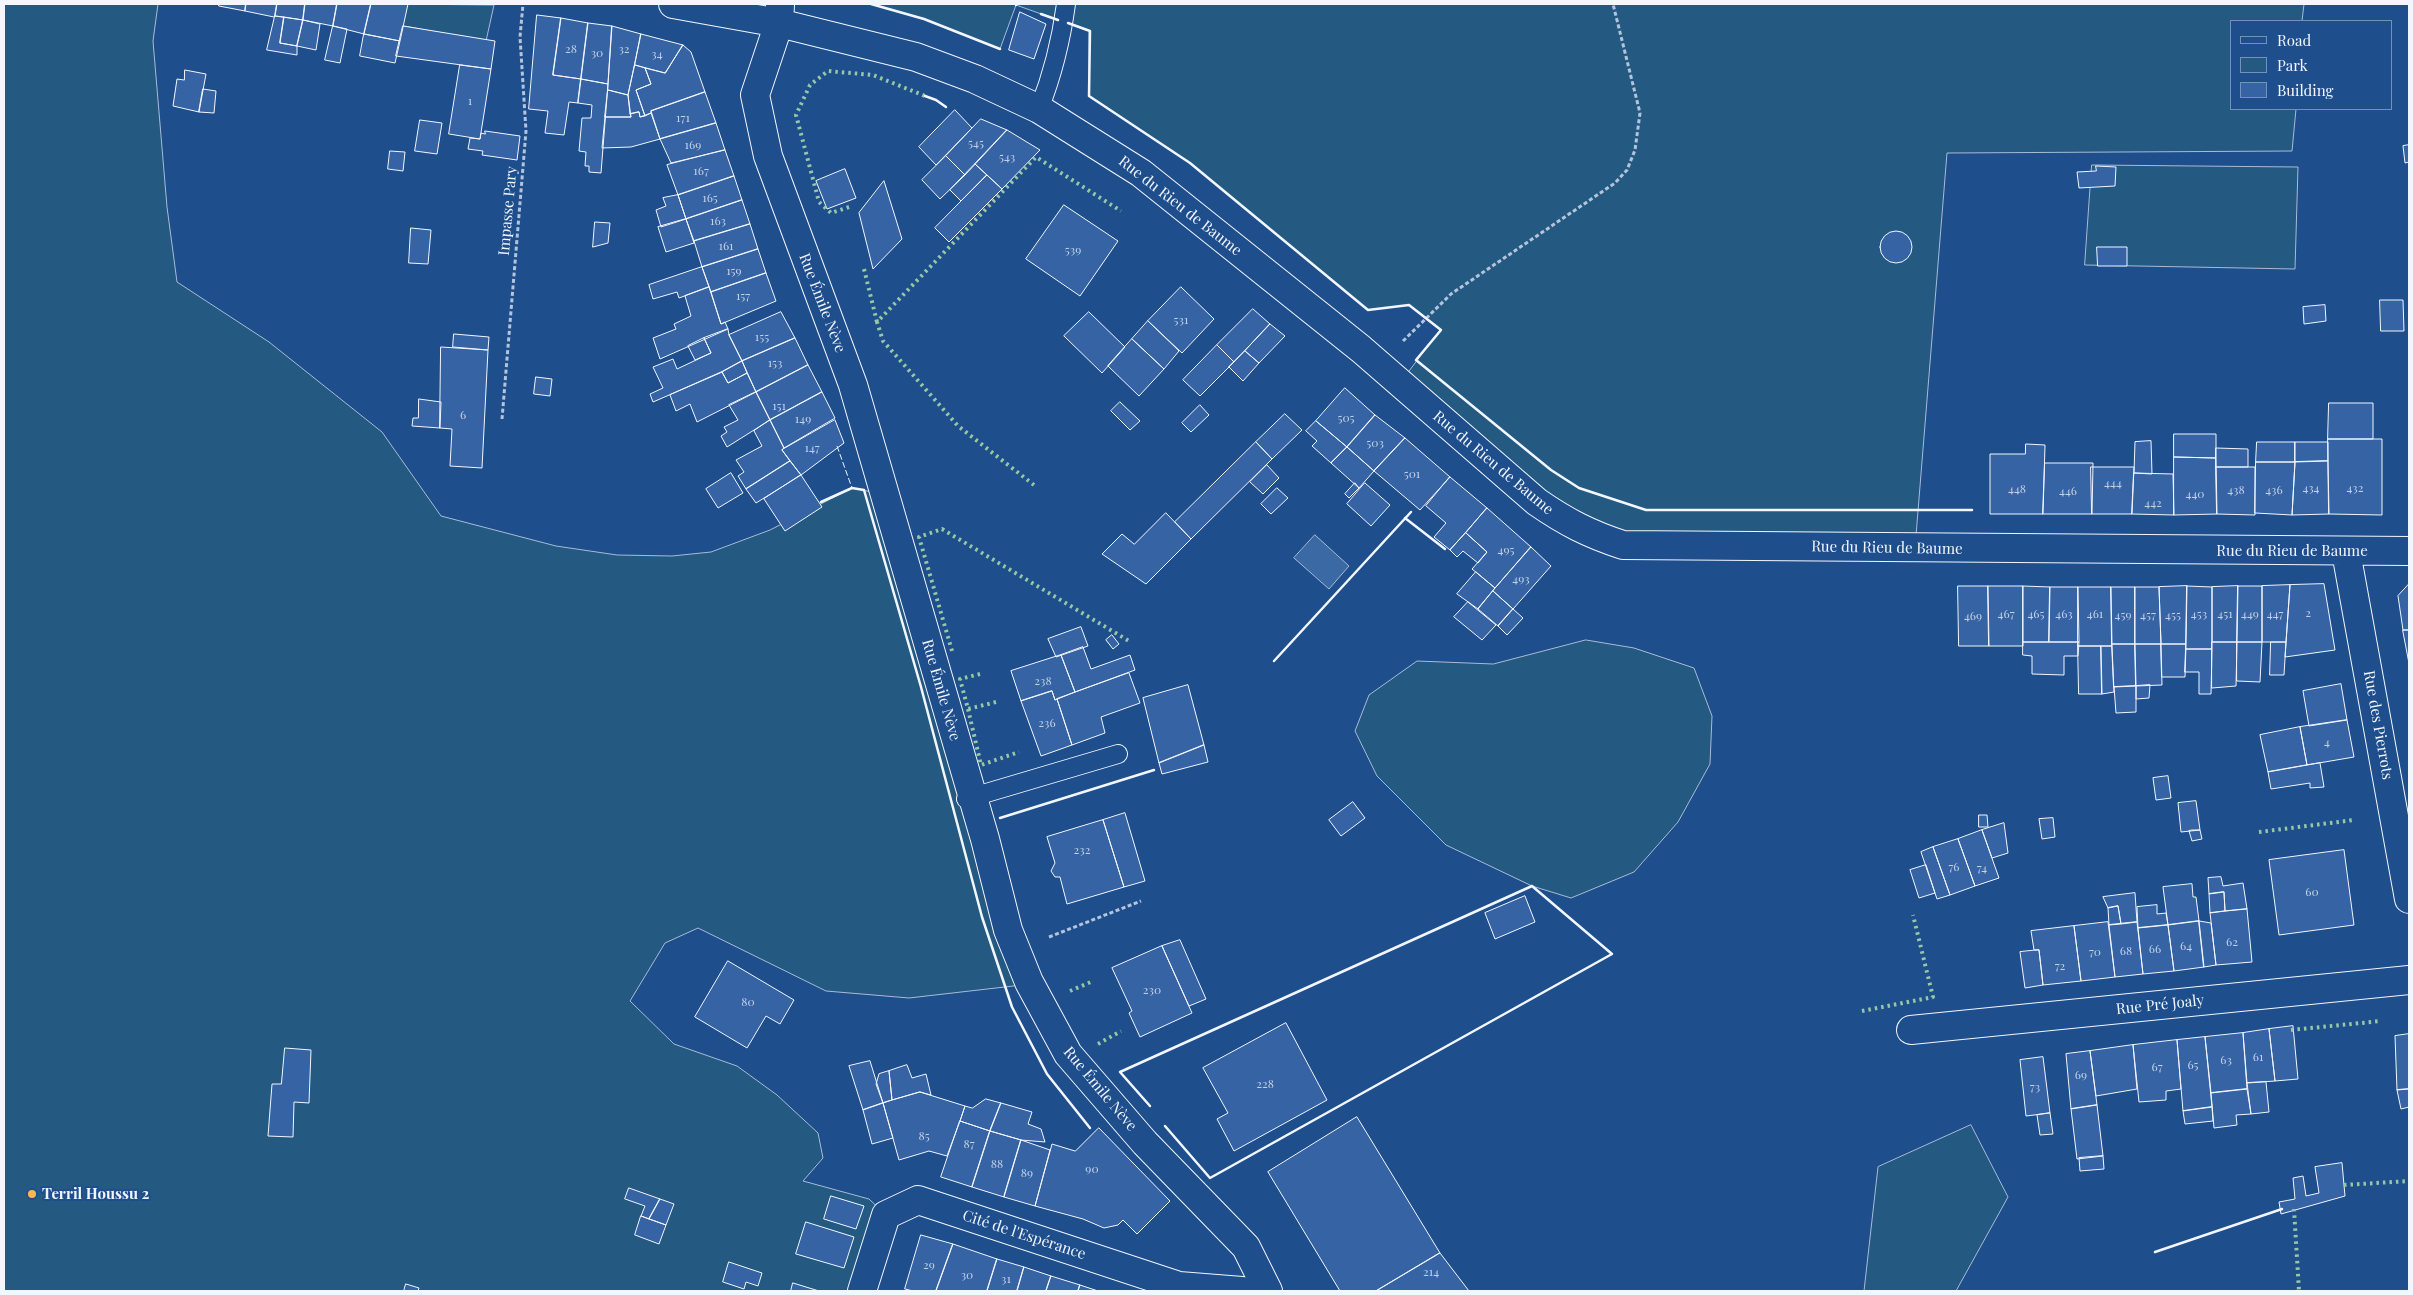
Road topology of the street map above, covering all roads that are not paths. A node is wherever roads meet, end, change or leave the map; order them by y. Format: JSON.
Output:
{"nodes":[{"id":1,"x":672,"y":4,"type":"edge"},
{"id":2,"x":1066,"y":4,"type":"edge"},
{"id":3,"x":779,"y":13,"type":"edge"},
{"id":4,"x":1039,"y":109,"type":"junction"},
{"id":5,"x":2346,"y":552,"type":"junction"},
{"id":6,"x":2409,"y":552,"type":"edge"},
{"id":7,"x":1118,"y":754,"type":"dead end"},
{"id":8,"x":970,"y":797,"type":"junction"},
{"id":9,"x":2409,"y":899,"type":"edge"},
{"id":10,"x":2409,"y":980,"type":"edge"},
{"id":11,"x":1911,"y":1030,"type":"dead end"},
{"id":12,"x":862,"y":1291,"type":"edge"},
{"id":13,"x":1242,"y":1291,"type":"edge"},
{"id":14,"x":1268,"y":1291,"type":"edge"}],
"edges":[{"from":1,"to":3,"type":"street","name":"Rue du Rieu de Baume"},
{"from":2,"to":4,"type":"lane"},
{"from":3,"to":4,"type":"street","name":"Rue du Rieu de Baume"},
{"from":3,"to":8,"type":"street","name":"Rue Émile Nève"},
{"from":4,"to":5,"type":"street","name":"Rue du Rieu de Baume"},
{"from":5,"to":6,"type":"street","name":"Rue du Rieu de Baume"},
{"from":5,"to":9,"type":"street","name":"Rue des Pierrots"},
{"from":7,"to":8,"type":"lane"},
{"from":8,"to":14,"type":"street","name":"Rue Émile Nève"},
{"from":10,"to":11,"type":"street","name":"Rue Pré Joaly"},
{"from":12,"to":13,"type":"street","name":"Cité de l'Espérance"}]}
